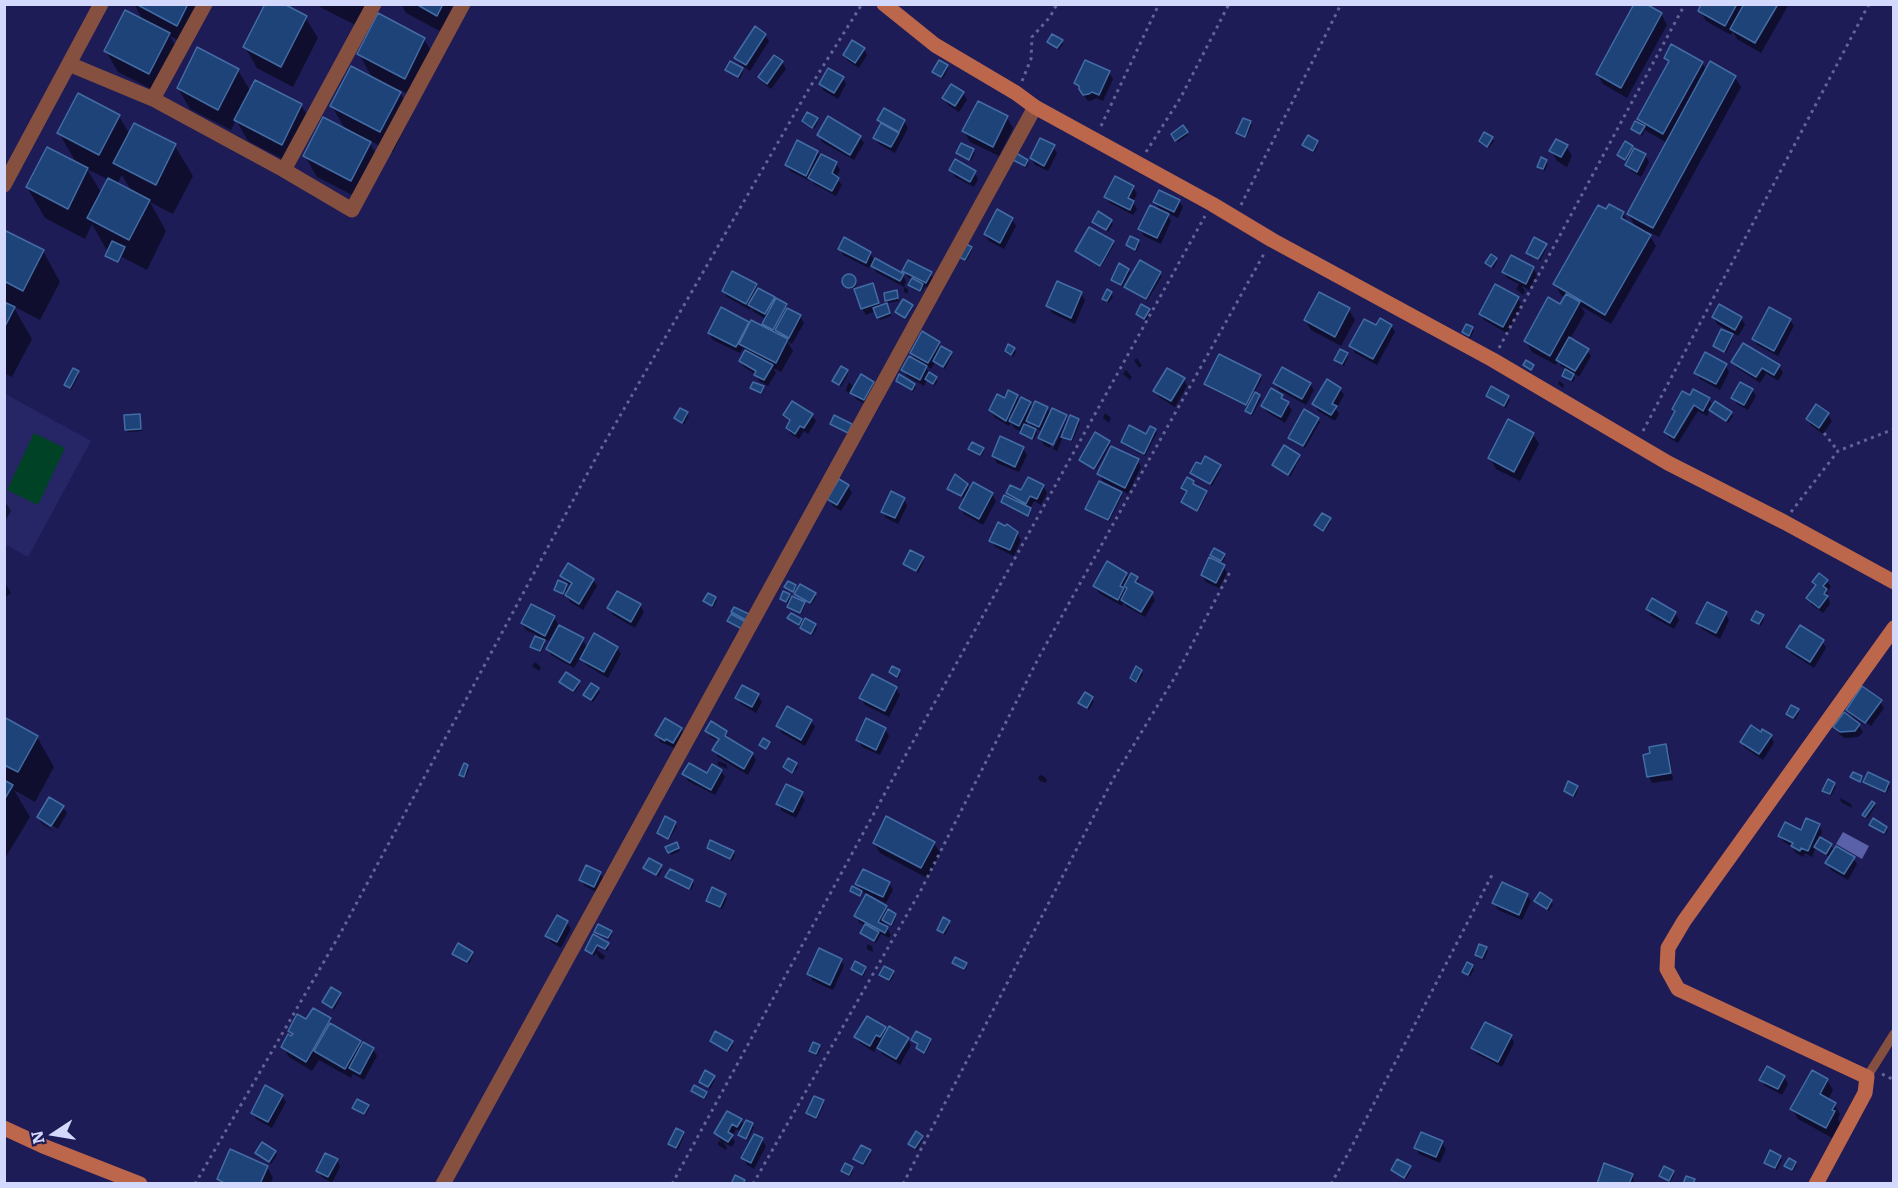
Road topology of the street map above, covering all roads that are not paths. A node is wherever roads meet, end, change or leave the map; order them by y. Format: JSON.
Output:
{"nodes":[{"id":1,"x":101,"y":4,"type":"edge"},
{"id":2,"x":206,"y":4,"type":"edge"},
{"id":3,"x":374,"y":4,"type":"edge"},
{"id":4,"x":463,"y":4,"type":"edge"},
{"id":5,"x":884,"y":4,"type":"edge"},
{"id":6,"x":69,"y":64,"type":"junction"},
{"id":7,"x":153,"y":99,"type":"junction"},
{"id":8,"x":1035,"y":107,"type":"junction"},
{"id":9,"x":284,"y":170,"type":"junction"},
{"id":10,"x":4,"y":185,"type":"edge"},
{"id":11,"x":1893,"y":582,"type":"edge"},
{"id":12,"x":1893,"y":628,"type":"edge"},
{"id":13,"x":1893,"y":1034,"type":"edge"},
{"id":14,"x":1867,"y":1077,"type":"junction"},
{"id":15,"x":4,"y":1128,"type":"edge"},
{"id":16,"x":140,"y":1184,"type":"edge"},
{"id":17,"x":443,"y":1184,"type":"edge"},
{"id":18,"x":1816,"y":1184,"type":"edge"}],
"edges":[{"from":1,"to":6,"type":"street"},
{"from":2,"to":7,"type":"street"},
{"from":3,"to":9,"type":"street"},
{"from":4,"to":9,"type":"street"},
{"from":5,"to":8,"type":"street"},
{"from":6,"to":7,"type":"street"},
{"from":6,"to":10,"type":"street"},
{"from":7,"to":9,"type":"street"},
{"from":8,"to":11,"type":"street"},
{"from":8,"to":17,"type":"street"},
{"from":12,"to":14,"type":"street"},
{"from":13,"to":14,"type":"lane"},
{"from":14,"to":18,"type":"street"},
{"from":15,"to":16,"type":"street"}]}
